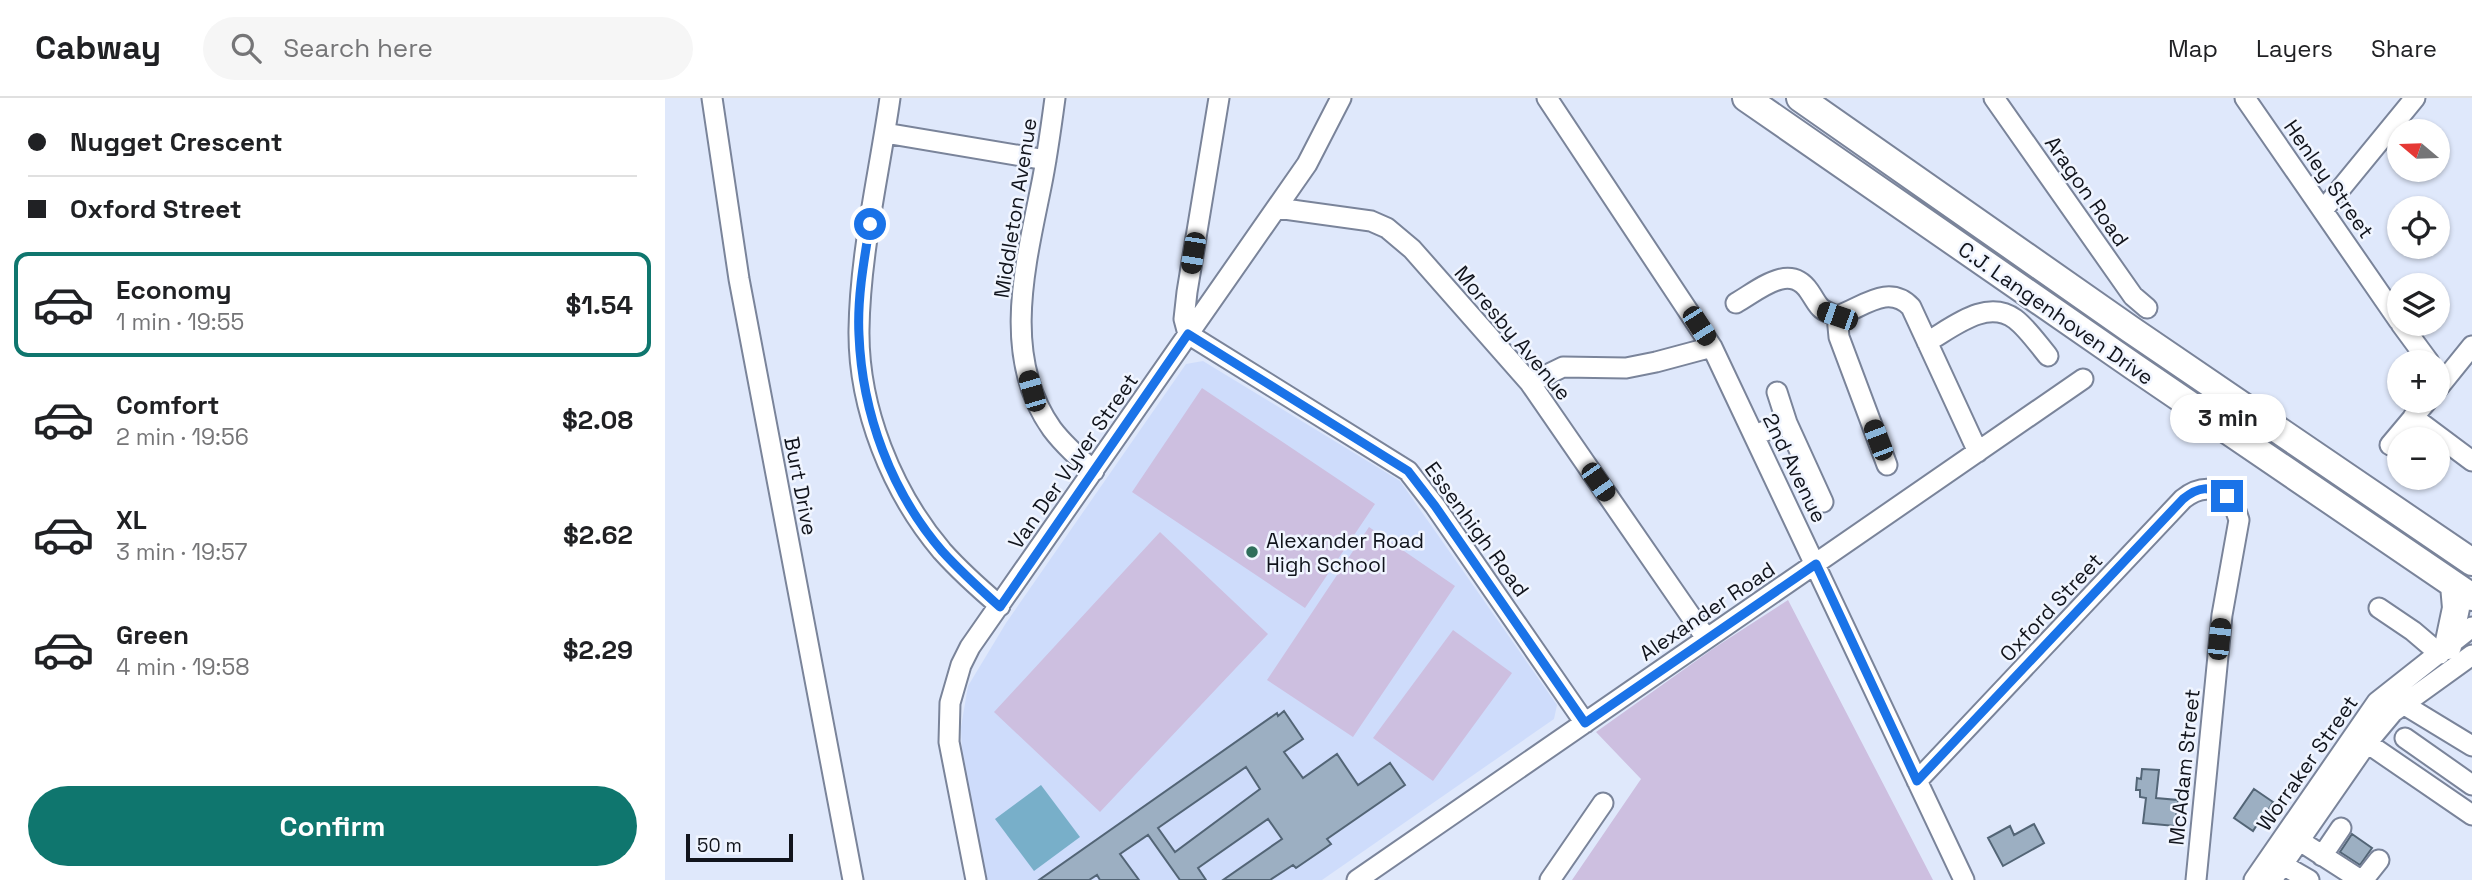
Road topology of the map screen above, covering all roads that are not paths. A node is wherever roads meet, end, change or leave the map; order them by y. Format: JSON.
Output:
{"nodes":[{"id":1,"x":712,"y":98,"type":"edge"},
{"id":2,"x":891,"y":98,"type":"edge"},
{"id":3,"x":1055,"y":98,"type":"edge"},
{"id":4,"x":1219,"y":98,"type":"edge"},
{"id":5,"x":1341,"y":98,"type":"edge"},
{"id":6,"x":1547,"y":98,"type":"edge"},
{"id":7,"x":1747,"y":98,"type":"edge"},
{"id":8,"x":1800,"y":98,"type":"edge"},
{"id":9,"x":1994,"y":98,"type":"edge"},
{"id":10,"x":2245,"y":98,"type":"edge"},
{"id":11,"x":2415,"y":98,"type":"edge"},
{"id":12,"x":885,"y":133,"type":"junction"},
{"id":13,"x":1046,"y":160,"type":"junction"},
{"id":14,"x":1277,"y":208,"type":"junction"},
{"id":15,"x":2323,"y":209,"type":"junction"},
{"id":16,"x":1736,"y":303,"type":"dead end"},
{"id":17,"x":2387,"y":303,"type":"edge"},
{"id":18,"x":2147,"y":308,"type":"dead end"},
{"id":19,"x":1837,"y":316,"type":"junction"},
{"id":20,"x":1188,"y":334,"type":"junction"},
{"id":21,"x":1927,"y":342,"type":"junction"},
{"id":22,"x":2472,"y":346,"type":"edge"},
{"id":23,"x":1712,"y":347,"type":"junction"},
{"id":24,"x":2048,"y":356,"type":"dead end"},
{"id":25,"x":2450,"y":370,"type":"edge"},
{"id":26,"x":2083,"y":379,"type":"dead end"},
{"id":27,"x":1530,"y":383,"type":"junction"},
{"id":28,"x":1777,"y":392,"type":"dead end"},
{"id":29,"x":2416,"y":413,"type":"edge"},
{"id":30,"x":2413,"y":417,"type":"junction"},
{"id":31,"x":1787,"y":423,"type":"junction"},
{"id":32,"x":2405,"y":427,"type":"edge"},
{"id":33,"x":1754,"y":435,"type":"junction"},
{"id":34,"x":1978,"y":452,"type":"junction"},
{"id":35,"x":2472,"y":461,"type":"edge"},
{"id":36,"x":1887,"y":465,"type":"dead end"},
{"id":37,"x":1094,"y":471,"type":"junction"},
{"id":38,"x":2227,"y":496,"type":"joint"},
{"id":39,"x":1823,"y":502,"type":"dead end"},
{"id":40,"x":2472,"y":562,"type":"edge"},
{"id":41,"x":1816,"y":564,"type":"junction"},
{"id":42,"x":2463,"y":591,"type":"edge"},
{"id":43,"x":1000,"y":607,"type":"junction"},
{"id":44,"x":2379,"y":608,"type":"dead end"},
{"id":45,"x":2472,"y":627,"type":"edge"},
{"id":46,"x":1706,"y":638,"type":"junction"},
{"id":47,"x":2453,"y":652,"type":"edge"},
{"id":48,"x":2403,"y":704,"type":"junction"},
{"id":49,"x":1585,"y":723,"type":"junction"},
{"id":50,"x":2405,"y":738,"type":"dead end"},
{"id":51,"x":2471,"y":742,"type":"edge"},
{"id":52,"x":2367,"y":743,"type":"junction"},
{"id":53,"x":1917,"y":781,"type":"junction"},
{"id":54,"x":2472,"y":785,"type":"edge"},
{"id":55,"x":1603,"y":803,"type":"dead end"},
{"id":56,"x":2472,"y":815,"type":"edge"},
{"id":57,"x":2341,"y":828,"type":"dead end"},
{"id":58,"x":2299,"y":841,"type":"junction"},
{"id":59,"x":2322,"y":856,"type":"junction"},
{"id":60,"x":2379,"y":860,"type":"dead end"},
{"id":61,"x":2278,"y":872,"type":"edge"},
{"id":62,"x":853,"y":880,"type":"edge"},
{"id":63,"x":976,"y":880,"type":"edge"},
{"id":64,"x":1357,"y":880,"type":"edge"},
{"id":65,"x":1550,"y":880,"type":"edge"},
{"id":66,"x":1963,"y":880,"type":"edge"},
{"id":67,"x":2196,"y":880,"type":"edge"},
{"id":68,"x":2253,"y":880,"type":"edge"},
{"id":69,"x":2309,"y":880,"type":"edge"}],
"edges":[{"from":1,"to":62,"type":"street","name":"Burt Drive"},
{"from":2,"to":12,"type":"street"},
{"from":3,"to":13,"type":"street","name":"Middleton Avenue"},
{"from":4,"to":20,"type":"street"},
{"from":5,"to":14,"type":"street","name":"Van Der Vyver Street"},
{"from":6,"to":23,"type":"street","name":"2nd Avenue"},
{"from":7,"to":42,"type":"main road","name":"C.J. Langenhoven Drive"},
{"from":8,"to":40,"type":"main road","name":"C.J. Langenhoven Drive"},
{"from":9,"to":18,"type":"street","name":"Aragon Road"},
{"from":10,"to":15,"type":"street","name":"Henley Street"},
{"from":11,"to":15,"type":"street"},
{"from":12,"to":13,"type":"street"},
{"from":12,"to":43,"type":"street"},
{"from":13,"to":37,"type":"street","name":"Middleton Avenue"},
{"from":14,"to":20,"type":"street","name":"Van Der Vyver Street"},
{"from":14,"to":27,"type":"street","name":"Moresby Avenue"},
{"from":15,"to":17,"type":"street","name":"Henley Street"},
{"from":16,"to":19,"type":"street"},
{"from":19,"to":21,"type":"street"},
{"from":19,"to":36,"type":"street"},
{"from":20,"to":37,"type":"street","name":"Van Der Vyver Street"},
{"from":20,"to":49,"type":"street","name":"Essenhigh Road"},
{"from":21,"to":24,"type":"street"},
{"from":21,"to":34,"type":"street"},
{"from":22,"to":25,"type":"street"},
{"from":23,"to":27,"type":"street"},
{"from":23,"to":33,"type":"street","name":"2nd Avenue"},
{"from":26,"to":34,"type":"street","name":"Alexander Road"},
{"from":27,"to":46,"type":"street","name":"Moresby Avenue"},
{"from":28,"to":31,"type":"street"},
{"from":29,"to":30,"type":"street"},
{"from":30,"to":32,"type":"street"},
{"from":30,"to":35,"type":"street"},
{"from":31,"to":33,"type":"street"},
{"from":31,"to":39,"type":"street"},
{"from":33,"to":41,"type":"street","name":"2nd Avenue"},
{"from":34,"to":41,"type":"street","name":"Alexander Road"},
{"from":37,"to":43,"type":"street","name":"Van Der Vyver Street"},
{"from":38,"to":53,"type":"street","name":"Oxford Street"},
{"from":38,"to":67,"type":"street","name":"McAdam Street"},
{"from":41,"to":46,"type":"street","name":"Alexander Road"},
{"from":41,"to":53,"type":"street","name":"2nd Avenue"},
{"from":42,"to":47,"type":"main road"},
{"from":43,"to":63,"type":"street","name":"Van Der Vyver Street"},
{"from":44,"to":47,"type":"street"},
{"from":45,"to":47,"type":"street","name":"Worraker Street"},
{"from":46,"to":49,"type":"street","name":"Alexander Road"},
{"from":47,"to":48,"type":"street","name":"Worraker Street"},
{"from":47,"to":68,"type":"street","name":"Worraker Street"},
{"from":48,"to":51,"type":"street"},
{"from":48,"to":52,"type":"street","name":"Worraker Street"},
{"from":49,"to":64,"type":"street","name":"Alexander Road"},
{"from":50,"to":54,"type":"street"},
{"from":52,"to":56,"type":"street"},
{"from":52,"to":58,"type":"street","name":"Worraker Street"},
{"from":53,"to":66,"type":"street","name":"2nd Avenue"},
{"from":55,"to":65,"type":"street"},
{"from":57,"to":59,"type":"street"},
{"from":58,"to":59,"type":"street"},
{"from":58,"to":61,"type":"street","name":"Worraker Street"},
{"from":59,"to":60,"type":"street"},
{"from":61,"to":69,"type":"street"}]}
